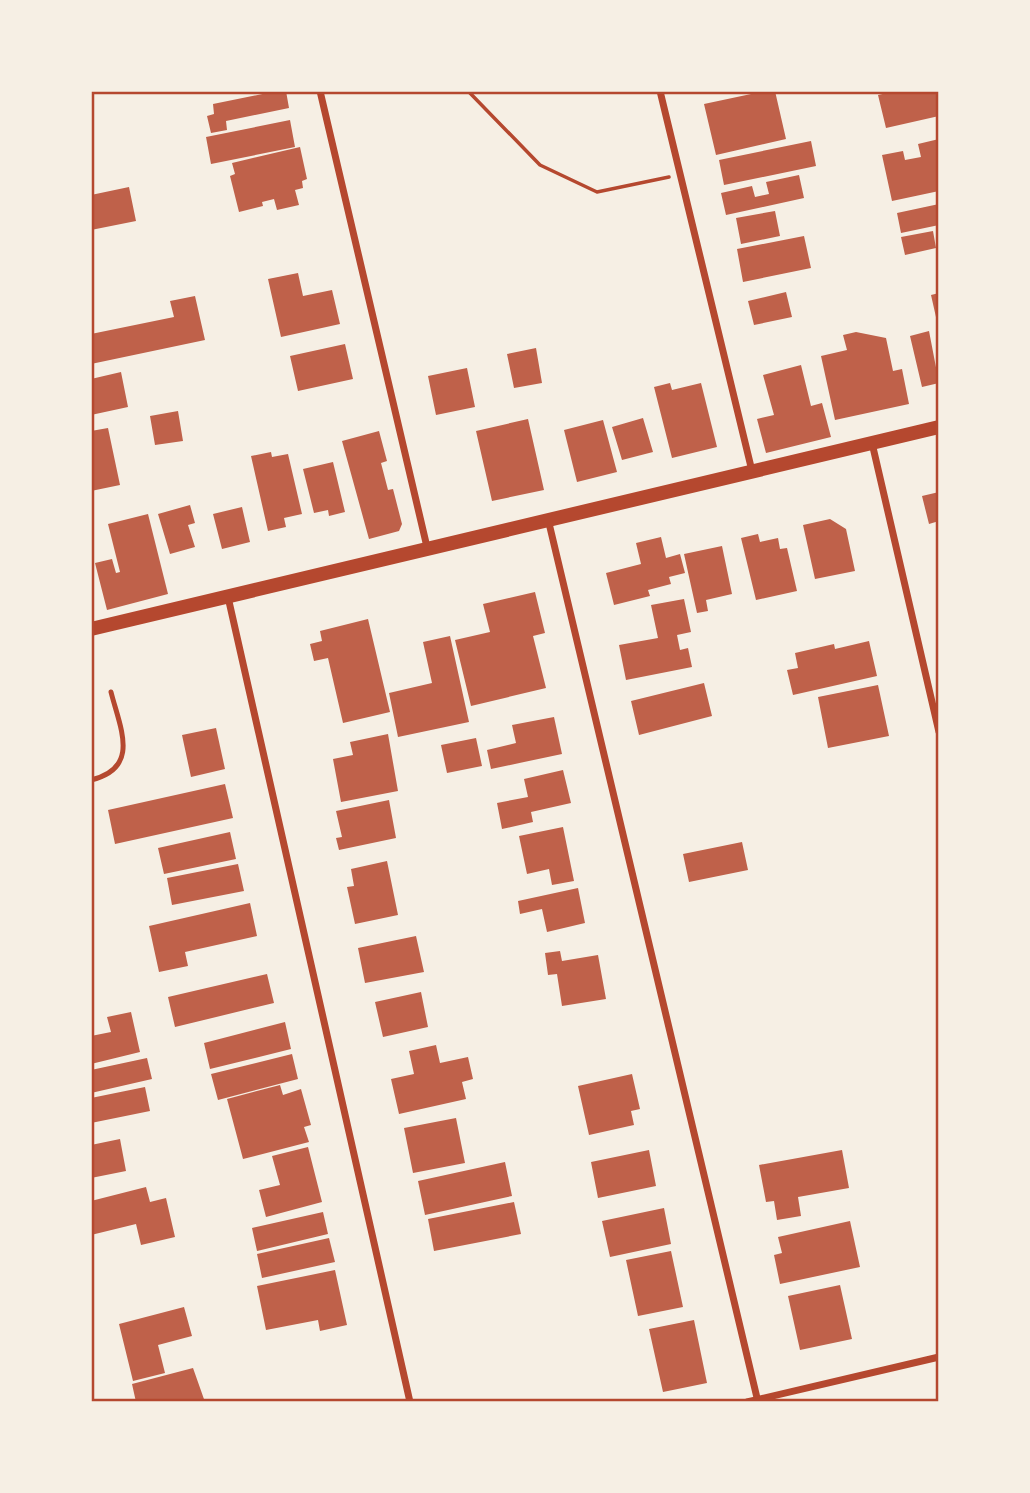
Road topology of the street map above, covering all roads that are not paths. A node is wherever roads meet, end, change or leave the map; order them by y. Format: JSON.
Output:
{"nodes":[{"id":1,"x":320,"y":91,"type":"edge"},
{"id":2,"x":660,"y":91,"type":"edge"},
{"id":3,"x":939,"y":427,"type":"edge"},
{"id":4,"x":872,"y":443,"type":"junction"},
{"id":5,"x":751,"y":471,"type":"junction"},
{"id":6,"x":548,"y":519,"type":"junction"},
{"id":7,"x":427,"y":547,"type":"junction"},
{"id":8,"x":227,"y":596,"type":"junction"},
{"id":9,"x":91,"y":628,"type":"edge"},
{"id":10,"x":111,"y":692,"type":"dead end"},
{"id":11,"x":939,"y":732,"type":"edge"},
{"id":12,"x":91,"y":780,"type":"edge"},
{"id":13,"x":939,"y":1357,"type":"edge"},
{"id":14,"x":758,"y":1401,"type":"edge"},
{"id":15,"x":410,"y":1402,"type":"edge"},
{"id":16,"x":747,"y":1402,"type":"edge"}],
"edges":[{"from":1,"to":7,"type":"street"},
{"from":2,"to":5,"type":"street"},
{"from":3,"to":4,"type":"main road"},
{"from":4,"to":5,"type":"main road"},
{"from":4,"to":11,"type":"street"},
{"from":5,"to":6,"type":"main road"},
{"from":6,"to":7,"type":"main road"},
{"from":6,"to":14,"type":"street"},
{"from":7,"to":8,"type":"main road"},
{"from":8,"to":9,"type":"main road"},
{"from":8,"to":15,"type":"street"},
{"from":10,"to":12,"type":"lane"},
{"from":13,"to":14,"type":"street"},
{"from":14,"to":16,"type":"street"}]}
